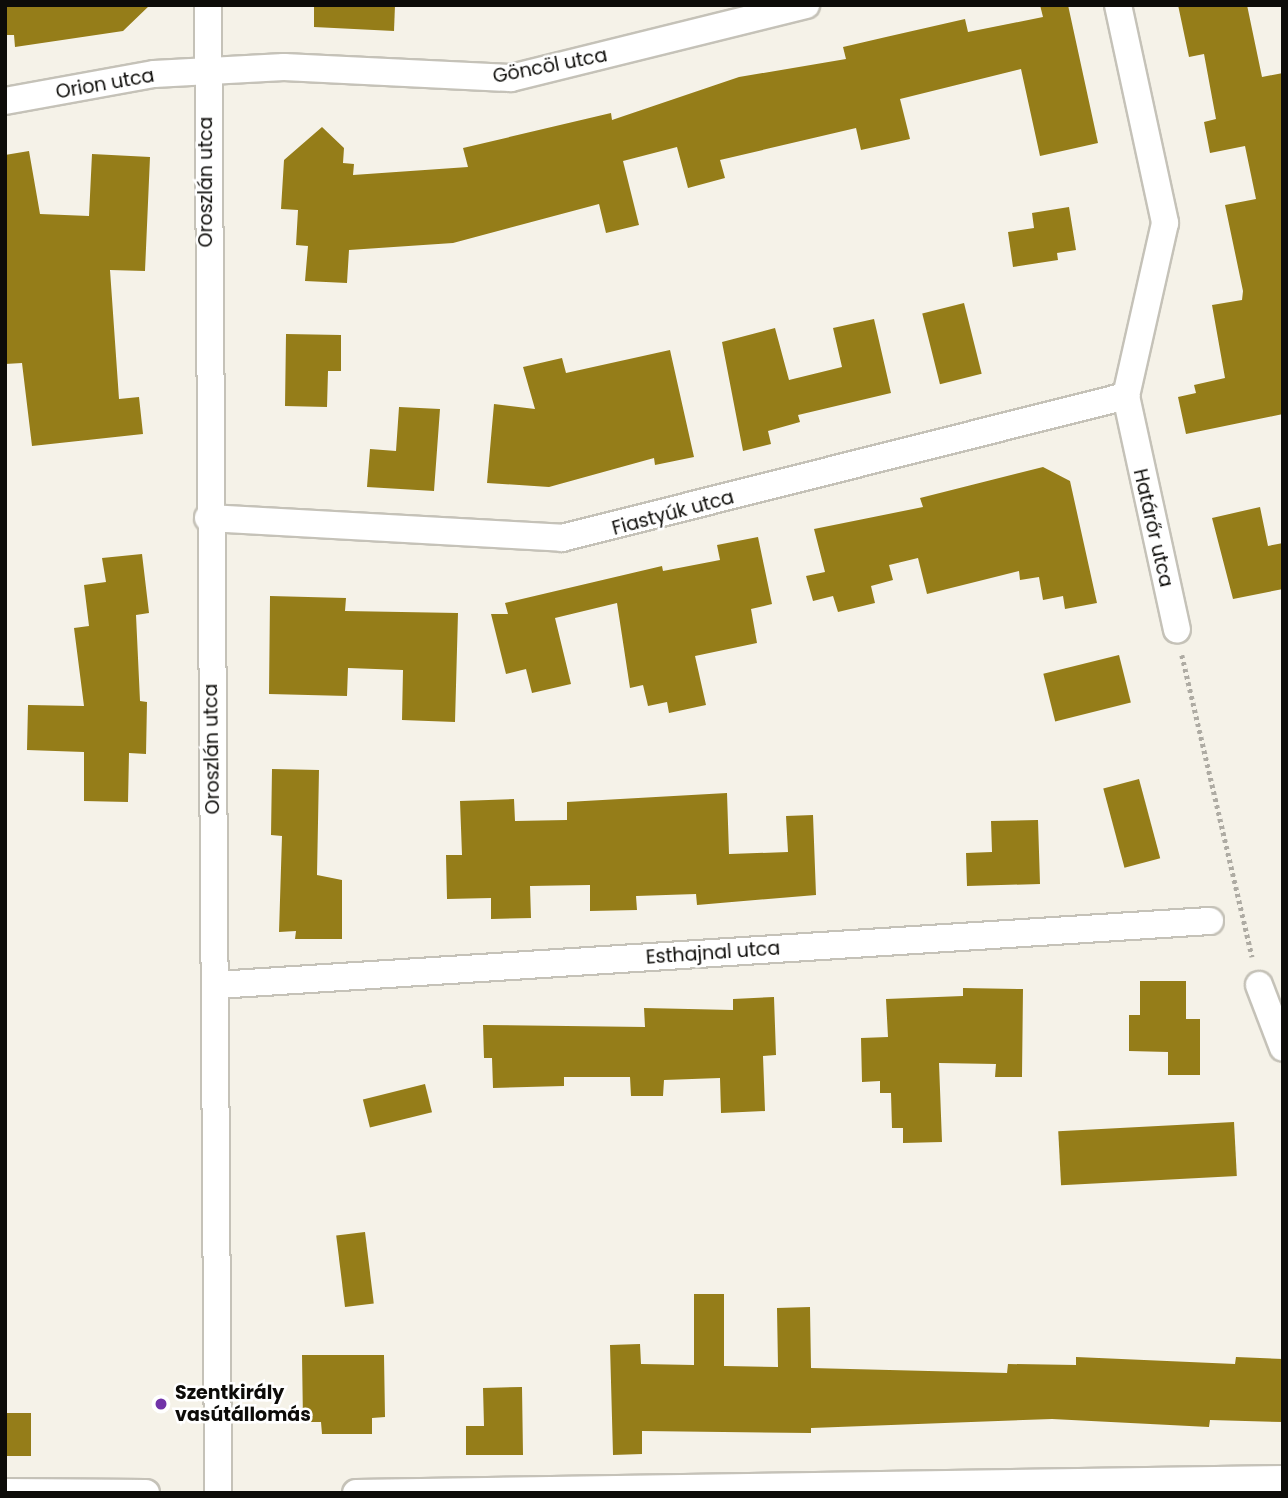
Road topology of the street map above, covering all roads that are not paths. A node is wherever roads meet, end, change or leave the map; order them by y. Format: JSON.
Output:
{"nodes":[{"id":1,"x":208,"y":5,"type":"edge"},
{"id":2,"x":806,"y":5,"type":"edge"},
{"id":3,"x":1118,"y":5,"type":"edge"},
{"id":4,"x":206,"y":71,"type":"junction"},
{"id":5,"x":5,"y":101,"type":"edge"},
{"id":6,"x":1126,"y":396,"type":"junction"},
{"id":7,"x":208,"y":518,"type":"junction"},
{"id":8,"x":1177,"y":629,"type":"road end"},
{"id":9,"x":1210,"y":921,"type":"dead end"},
{"id":10,"x":217,"y":985,"type":"junction"},
{"id":11,"x":1259,"y":985,"type":"road end"},
{"id":12,"x":1283,"y":1048,"type":"edge"},
{"id":13,"x":1283,"y":1479,"type":"edge"},
{"id":14,"x":957,"y":1488,"type":"edge"},
{"id":15,"x":5,"y":1492,"type":"edge"},
{"id":16,"x":146,"y":1493,"type":"edge"},
{"id":17,"x":218,"y":1493,"type":"edge"},
{"id":18,"x":356,"y":1493,"type":"edge"}],
"edges":[{"from":1,"to":4,"type":"street","name":"Oroszlán utca"},
{"from":2,"to":4,"type":"street","name":"Göncöl utca"},
{"from":3,"to":6,"type":"street","name":"Határőr utca"},
{"from":4,"to":5,"type":"street","name":"Orion utca"},
{"from":4,"to":7,"type":"street","name":"Oroszlán utca"},
{"from":6,"to":7,"type":"street","name":"Fiastyúk utca"},
{"from":6,"to":8,"type":"street","name":"Határőr utca"},
{"from":7,"to":10,"type":"street","name":"Oroszlán utca"},
{"from":9,"to":10,"type":"street","name":"Esthajnal utca"},
{"from":10,"to":17,"type":"street","name":"Oroszlán utca"},
{"from":11,"to":12,"type":"street"},
{"from":13,"to":14,"type":"street"},
{"from":14,"to":18,"type":"street"},
{"from":15,"to":16,"type":"street"}]}
